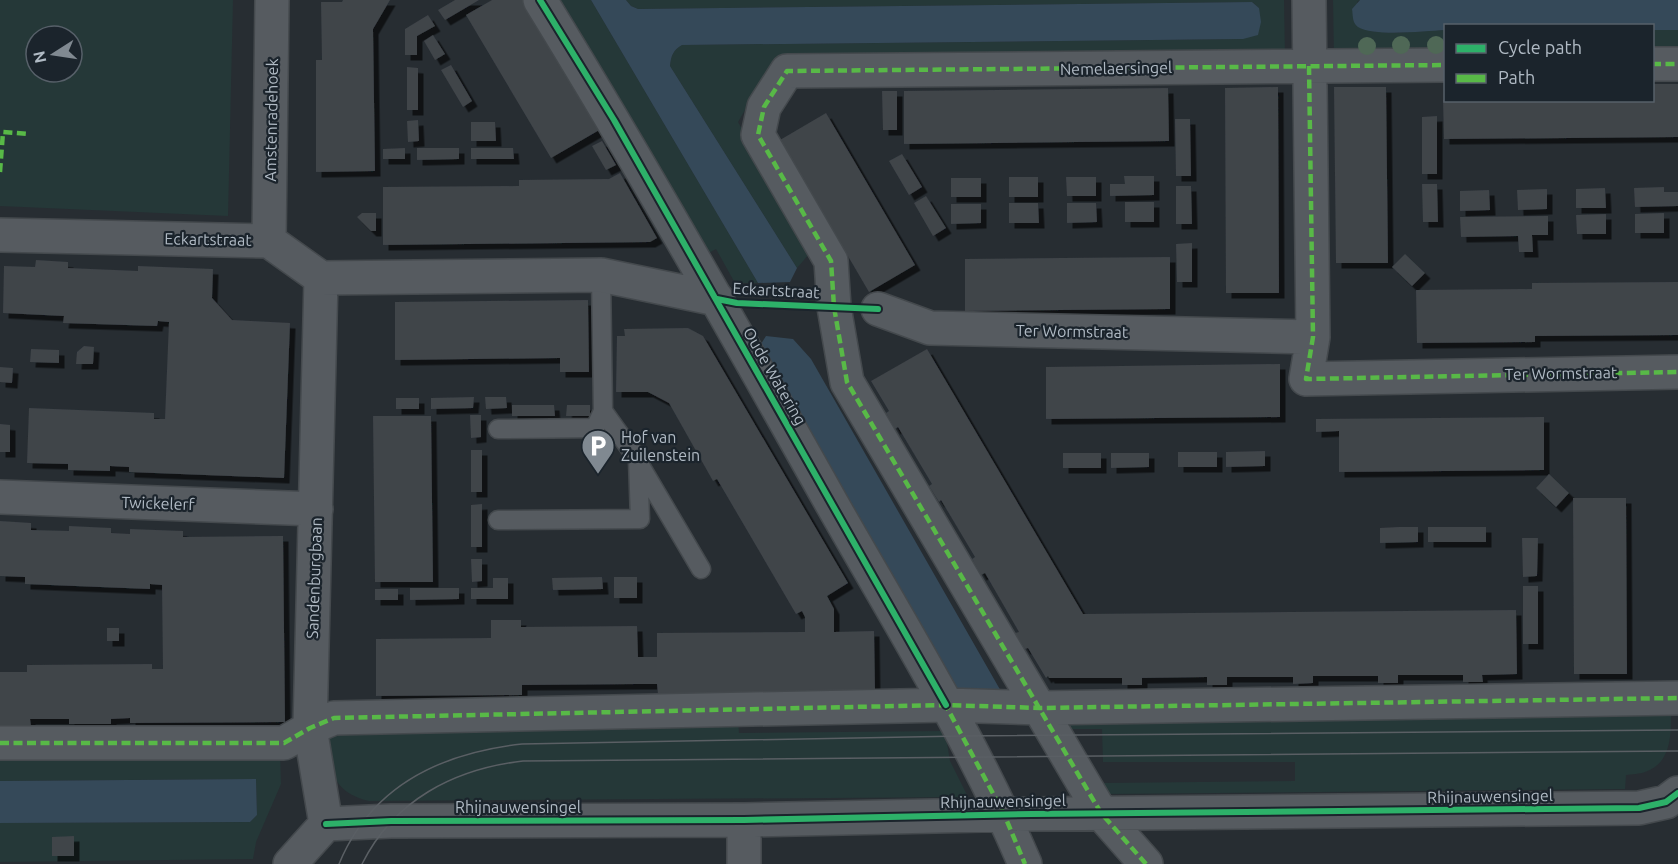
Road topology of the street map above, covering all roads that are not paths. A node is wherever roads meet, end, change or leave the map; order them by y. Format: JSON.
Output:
{"nodes":[{"id":1,"x":272,"y":0,"type":"edge"},
{"id":2,"x":540,"y":0,"type":"edge"},
{"id":3,"x":1309,"y":0,"type":"edge"},
{"id":4,"x":1654,"y":64,"type":"edge"},
{"id":5,"x":1678,"y":64,"type":"edge"},
{"id":6,"x":1444,"y":65,"type":"edge"},
{"id":7,"x":1309,"y":66,"type":"junction"},
{"id":8,"x":0,"y":235,"type":"edge"},
{"id":9,"x":269,"y":241,"type":"junction"},
{"id":10,"x":602,"y":275,"type":"junction"},
{"id":11,"x":321,"y":278,"type":"junction"},
{"id":12,"x":717,"y":299,"type":"junction"},
{"id":13,"x":878,"y":309,"type":"dead end"},
{"id":14,"x":1313,"y":337,"type":"junction"},
{"id":15,"x":1678,"y":372,"type":"edge"},
{"id":16,"x":603,"y":411,"type":"junction"},
{"id":17,"x":498,"y":429,"type":"dead end"},
{"id":18,"x":638,"y":460,"type":"junction"},
{"id":19,"x":0,"y":497,"type":"edge"},
{"id":20,"x":316,"y":509,"type":"junction"},
{"id":21,"x":498,"y":520,"type":"dead end"},
{"id":22,"x":701,"y":569,"type":"dead end"},
{"id":23,"x":1678,"y":698,"type":"edge"},
{"id":24,"x":946,"y":705,"type":"junction"},
{"id":25,"x":1040,"y":708,"type":"junction"},
{"id":26,"x":310,"y":728,"type":"junction"},
{"id":27,"x":0,"y":743,"type":"edge"},
{"id":28,"x":1678,"y":793,"type":"edge"},
{"id":29,"x":1101,"y":813,"type":"junction"},
{"id":30,"x":1004,"y":814,"type":"junction"},
{"id":31,"x":744,"y":820,"type":"junction"},
{"id":32,"x":326,"y":824,"type":"junction"},
{"id":33,"x":290,"y":864,"type":"edge"},
{"id":34,"x":744,"y":864,"type":"edge"},
{"id":35,"x":1025,"y":864,"type":"edge"},
{"id":36,"x":1146,"y":864,"type":"edge"}],
"edges":[{"from":1,"to":9,"type":"street","name":"Amstenradehoek"},
{"from":2,"to":12,"type":"street","name":"Oude Watering"},
{"from":3,"to":7,"type":"street","name":"Ter Wormstraat"},
{"from":4,"to":5,"type":"street"},
{"from":6,"to":7,"type":"street","name":"Nemelaersingel"},
{"from":7,"to":14,"type":"street","name":"Ter Wormstraat"},
{"from":7,"to":25,"type":"street","name":"Nemelaersingel"},
{"from":8,"to":9,"type":"street","name":"Eckartstraat"},
{"from":9,"to":11,"type":"street","name":"Eckartstraat"},
{"from":10,"to":11,"type":"street","name":"Eckartstraat"},
{"from":10,"to":12,"type":"street","name":"Eckartstraat"},
{"from":10,"to":16,"type":"lane"},
{"from":11,"to":20,"type":"street","name":"Sandenburgbaan"},
{"from":12,"to":24,"type":"street","name":"Oude Watering"},
{"from":13,"to":14,"type":"street","name":"Ter Wormstraat"},
{"from":14,"to":15,"type":"street","name":"Ter Wormstraat"},
{"from":16,"to":17,"type":"lane"},
{"from":16,"to":18,"type":"lane"},
{"from":18,"to":21,"type":"lane"},
{"from":18,"to":22,"type":"lane"},
{"from":19,"to":20,"type":"street","name":"Twickelerf"},
{"from":20,"to":26,"type":"street","name":"Sandenburgbaan"},
{"from":23,"to":25,"type":"street"},
{"from":24,"to":25,"type":"street"},
{"from":24,"to":26,"type":"street"},
{"from":24,"to":30,"type":"street","name":"Oude Watering"},
{"from":25,"to":29,"type":"street"},
{"from":26,"to":27,"type":"street"},
{"from":26,"to":32,"type":"street","name":"Sandenburgbaan"},
{"from":28,"to":29,"type":"street","name":"Rhijnauwensingel"},
{"from":29,"to":30,"type":"street","name":"Rhijnauwensingel"},
{"from":29,"to":36,"type":"street"},
{"from":30,"to":31,"type":"street","name":"Rhijnauwensingel"},
{"from":30,"to":35,"type":"street","name":"Oude Watering"},
{"from":31,"to":32,"type":"street","name":"Rhijnauwensingel"},
{"from":31,"to":34,"type":"street"},
{"from":32,"to":33,"type":"street"}]}
